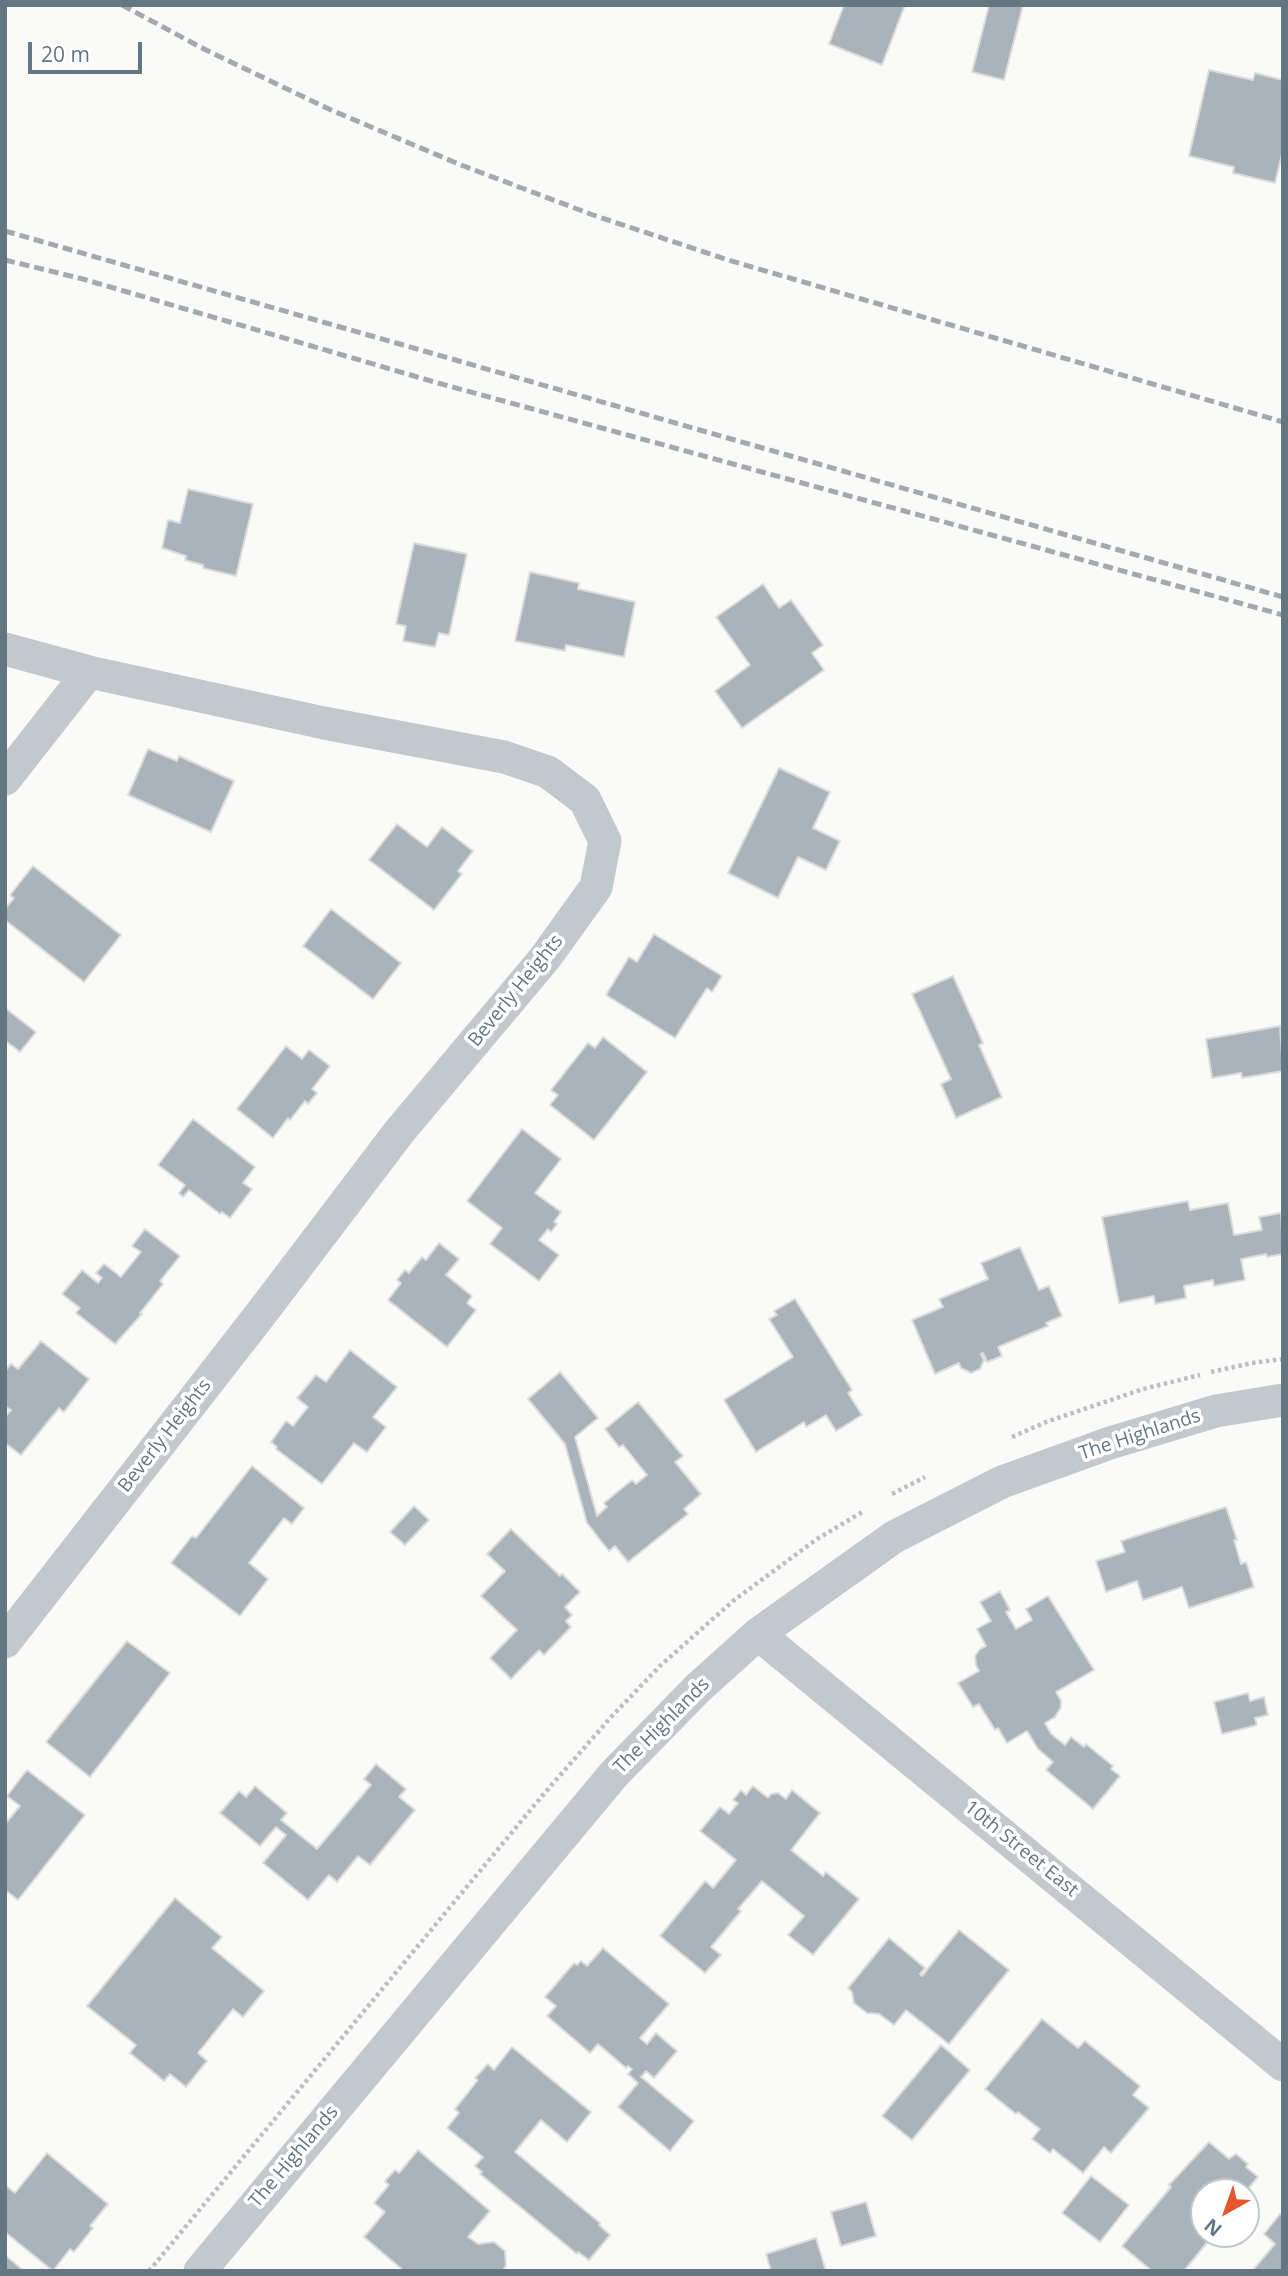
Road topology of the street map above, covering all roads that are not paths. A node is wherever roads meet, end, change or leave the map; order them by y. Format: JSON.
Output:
{"nodes":[{"id":1,"x":5,"y":649,"type":"edge"},
{"id":2,"x":89,"y":672,"type":"junction"},
{"id":3,"x":5,"y":779,"type":"edge"},
{"id":4,"x":1283,"y":1400,"type":"edge"},
{"id":5,"x":758,"y":1634,"type":"junction"},
{"id":6,"x":5,"y":1642,"type":"edge"},
{"id":7,"x":1283,"y":2065,"type":"edge"},
{"id":8,"x":200,"y":2271,"type":"edge"}],
"edges":[{"from":1,"to":2,"type":"street","name":"Beverly Heights"},
{"from":2,"to":3,"type":"street"},
{"from":2,"to":6,"type":"street","name":"Beverly Heights"},
{"from":4,"to":5,"type":"street","name":"The Highlands"},
{"from":5,"to":7,"type":"street","name":"10th Street East"},
{"from":5,"to":8,"type":"street","name":"The Highlands"}]}
